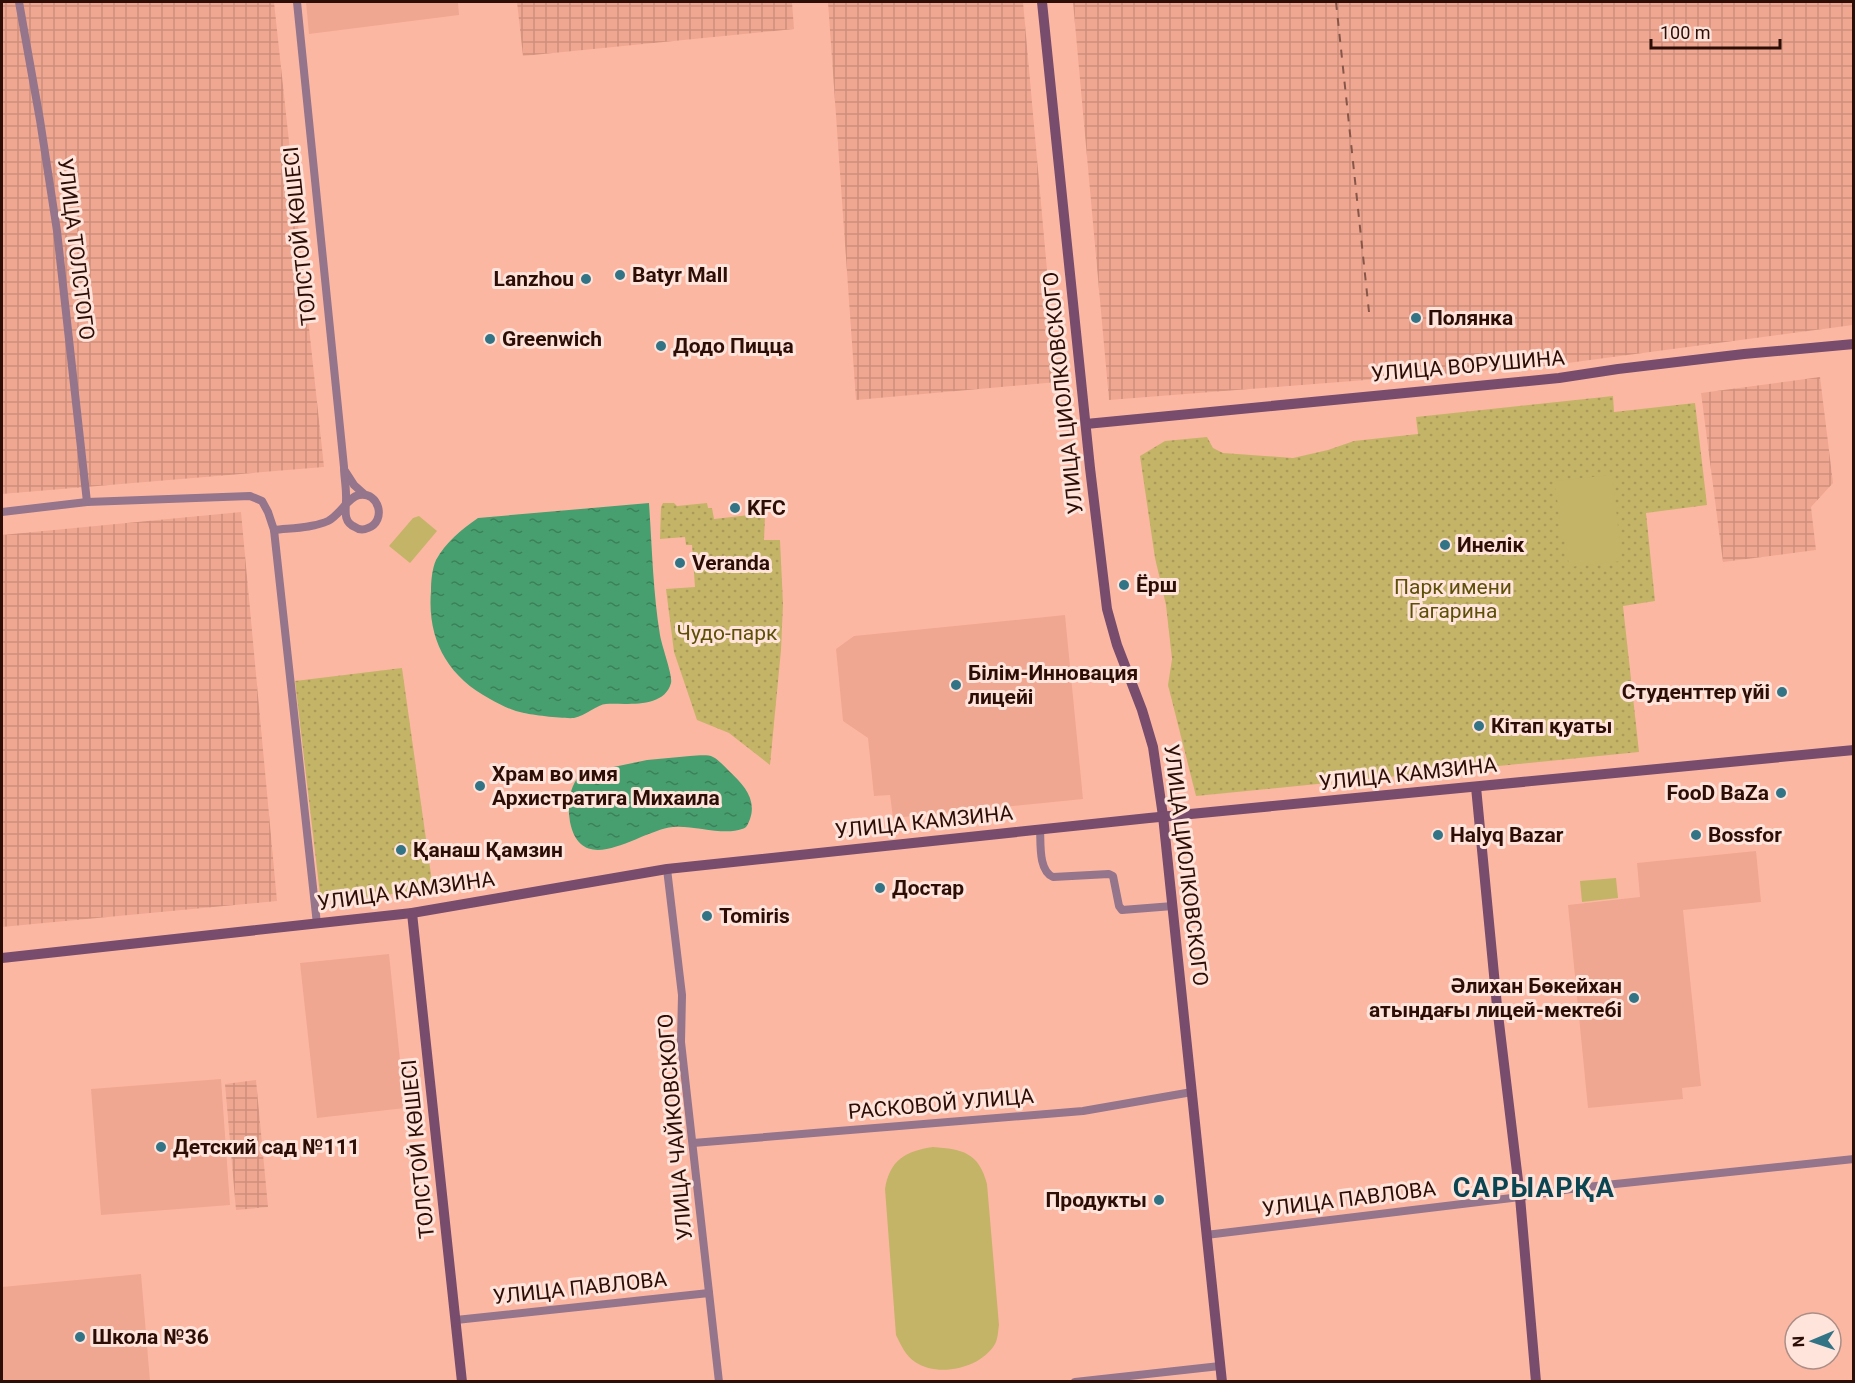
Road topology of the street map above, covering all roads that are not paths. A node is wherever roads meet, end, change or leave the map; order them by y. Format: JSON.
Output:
{"nodes":[{"id":1,"x":19,"y":2,"type":"edge"},
{"id":2,"x":297,"y":2,"type":"edge"},
{"id":3,"x":1042,"y":2,"type":"edge"},
{"id":4,"x":1854,"y":344,"type":"edge"},
{"id":5,"x":1086,"y":424,"type":"junction"},
{"id":6,"x":344,"y":467,"type":"junction"},
{"id":7,"x":365,"y":495,"type":"junction"},
{"id":8,"x":87,"y":502,"type":"junction"},
{"id":9,"x":346,"y":506,"type":"junction"},
{"id":10,"x":2,"y":512,"type":"edge"},
{"id":11,"x":326,"y":522,"type":"junction"},
{"id":12,"x":353,"y":527,"type":"junction"},
{"id":13,"x":274,"y":530,"type":"junction"},
{"id":14,"x":1854,"y":750,"type":"edge"},
{"id":15,"x":1476,"y":787,"type":"junction"},
{"id":16,"x":1163,"y":816,"type":"junction"},
{"id":17,"x":1040,"y":829,"type":"junction"},
{"id":18,"x":667,"y":869,"type":"junction"},
{"id":19,"x":1173,"y":906,"type":"junction"},
{"id":20,"x":412,"y":913,"type":"junction"},
{"id":21,"x":317,"y":924,"type":"junction"},
{"id":22,"x":2,"y":958,"type":"edge"},
{"id":23,"x":1192,"y":1092,"type":"junction"},
{"id":24,"x":693,"y":1143,"type":"junction"},
{"id":25,"x":1854,"y":1159,"type":"edge"},
{"id":26,"x":1520,"y":1197,"type":"junction"},
{"id":27,"x":1206,"y":1235,"type":"junction"},
{"id":28,"x":709,"y":1293,"type":"junction"},
{"id":29,"x":456,"y":1320,"type":"junction"},
{"id":30,"x":1220,"y":1365,"type":"junction"},
{"id":31,"x":462,"y":1382,"type":"edge"},
{"id":32,"x":719,"y":1382,"type":"edge"},
{"id":33,"x":1075,"y":1382,"type":"edge"},
{"id":34,"x":1222,"y":1382,"type":"edge"},
{"id":35,"x":1536,"y":1382,"type":"edge"}],
"edges":[{"from":1,"to":8,"type":"street","name":"УЛИЦА ТОЛСТОГО"},
{"from":2,"to":6,"type":"street","name":"ТОЛСТОЙ КӨШЕСІ"},
{"from":3,"to":5,"type":"main road","name":"УЛИЦА ЦИОЛКОВСКОГО"},
{"from":4,"to":5,"type":"main road","name":"УЛИЦА ВОРУШИНА"},
{"from":5,"to":16,"type":"main road","name":"УЛИЦА ЦИОЛКОВСКОГО"},
{"from":6,"to":7,"type":"street"},
{"from":6,"to":9,"type":"street"},
{"from":7,"to":9,"type":"street"},
{"from":7,"to":12,"type":"street"},
{"from":8,"to":10,"type":"street"},
{"from":8,"to":13,"type":"street"},
{"from":9,"to":11,"type":"street"},
{"from":9,"to":12,"type":"street"},
{"from":11,"to":12,"type":"street"},
{"from":11,"to":13,"type":"street"},
{"from":13,"to":21,"type":"street"},
{"from":14,"to":15,"type":"main road","name":"УЛИЦА КАМЗИНА"},
{"from":15,"to":16,"type":"main road","name":"УЛИЦА КАМЗИНА"},
{"from":15,"to":26,"type":"main road"},
{"from":16,"to":17,"type":"main road","name":"УЛИЦА КАМЗИНА"},
{"from":16,"to":19,"type":"main road","name":"УЛИЦА ЦИОЛКОВСКОГО"},
{"from":17,"to":18,"type":"main road","name":"УЛИЦА КАМЗИНА"},
{"from":17,"to":19,"type":"street"},
{"from":18,"to":20,"type":"main road","name":"УЛИЦА КАМЗИНА"},
{"from":18,"to":24,"type":"street","name":"УЛИЦА ЧАЙКОВСКОГО"},
{"from":19,"to":23,"type":"main road","name":"УЛИЦА ЦИОЛКОВСКОГО"},
{"from":20,"to":21,"type":"main road","name":"УЛИЦА КАМЗИНА"},
{"from":20,"to":29,"type":"main road","name":"ТОЛСТОЙ КӨШЕСІ"},
{"from":21,"to":22,"type":"main road","name":"УЛИЦА КАМЗИНА"},
{"from":23,"to":24,"type":"street","name":"РАСКОВОЙ УЛИЦА"},
{"from":23,"to":27,"type":"main road","name":"УЛИЦА ЦИОЛКОВСКОГО"},
{"from":24,"to":28,"type":"street","name":"УЛИЦА ЧАЙКОВСКОГО"},
{"from":25,"to":26,"type":"street","name":"УЛИЦА ПАВЛОВА"},
{"from":26,"to":27,"type":"street","name":"УЛИЦА ПАВЛОВА"},
{"from":26,"to":35,"type":"main road"},
{"from":27,"to":30,"type":"main road","name":"УЛИЦА ЦИОЛКОВСКОГО"},
{"from":28,"to":29,"type":"street","name":"УЛИЦА ПАВЛОВА"},
{"from":28,"to":32,"type":"street","name":"УЛИЦА ЧАЙКОВСКОГО"},
{"from":29,"to":31,"type":"main road","name":"ТОЛСТОЙ КӨШЕСІ"},
{"from":30,"to":33,"type":"street"},
{"from":30,"to":34,"type":"main road","name":"УЛИЦА ЦИОЛКОВСКОГО"}]}
